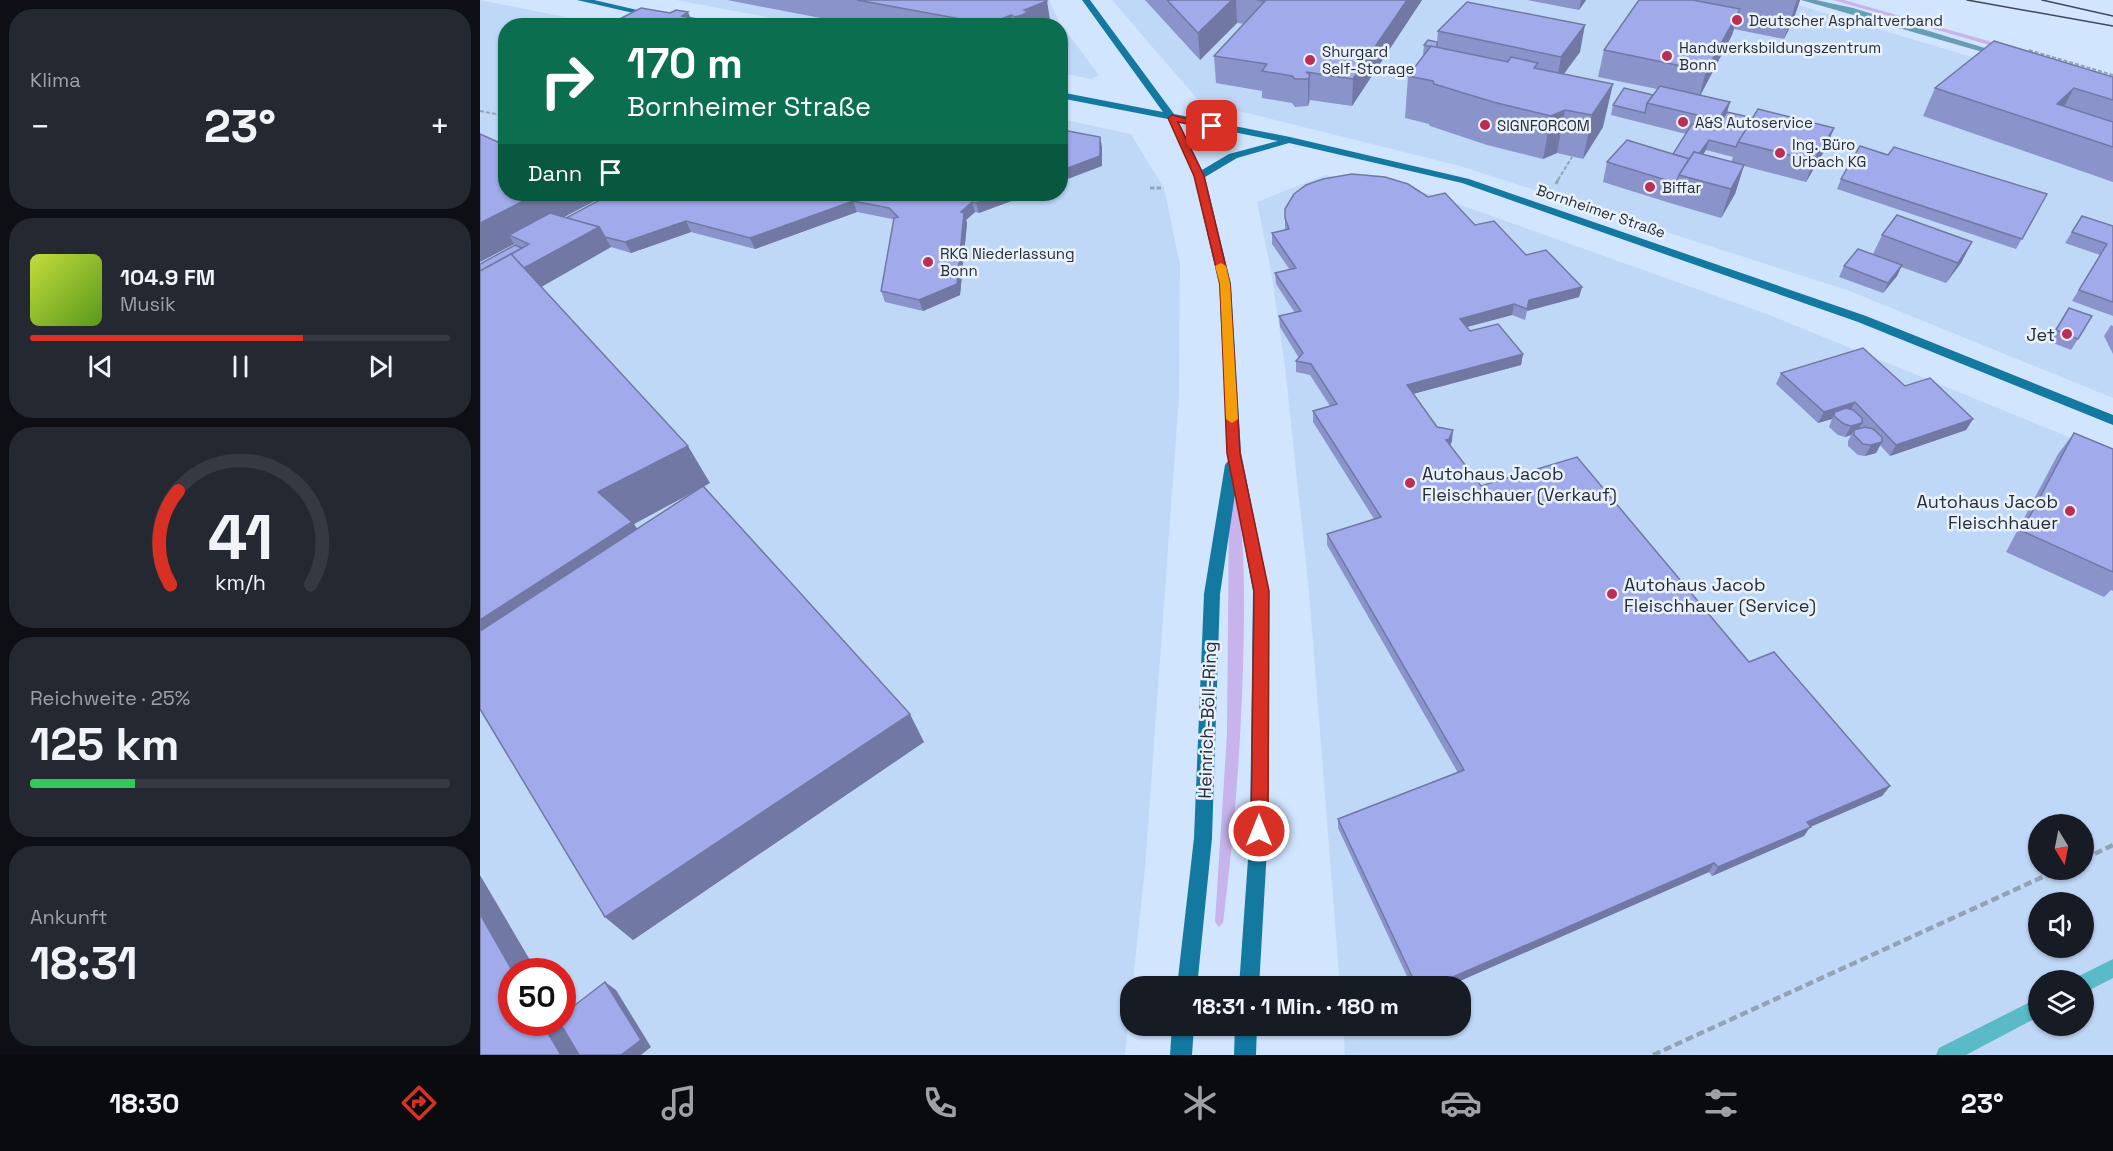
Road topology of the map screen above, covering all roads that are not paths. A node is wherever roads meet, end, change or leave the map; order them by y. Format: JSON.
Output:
{"nodes":[{"id":1,"x":581,"y":0,"type":"edge"},
{"id":2,"x":1086,"y":0,"type":"edge"},
{"id":3,"x":1805,"y":0,"type":"edge"},
{"id":4,"x":664,"y":16,"type":"edge"},
{"id":5,"x":2012,"y":58,"type":"edge"},
{"id":6,"x":1068,"y":98,"type":"edge"},
{"id":7,"x":1172,"y":118,"type":"junction"},
{"id":8,"x":1290,"y":140,"type":"junction"},
{"id":9,"x":1199,"y":176,"type":"junction"},
{"id":10,"x":2113,"y":420,"type":"edge"},
{"id":11,"x":1234,"y":453,"type":"junction"},
{"id":12,"x":1188,"y":976,"type":"edge"},
{"id":13,"x":1250,"y":976,"type":"edge"},
{"id":14,"x":1183,"y":1036,"type":"edge"},
{"id":15,"x":1246,"y":1036,"type":"edge"},
{"id":16,"x":1180,"y":1055,"type":"edge"},
{"id":17,"x":1245,"y":1055,"type":"edge"}],
"edges":[{"from":1,"to":4,"type":"main road"},
{"from":2,"to":7,"type":"main road","name":"Heinrich-Böll-Ring"},
{"from":3,"to":5,"type":"street"},
{"from":6,"to":7,"type":"main road","name":"Bornheimer Straße"},
{"from":7,"to":8,"type":"main road","name":"Bornheimer Straße"},
{"from":7,"to":9,"type":"main road","name":"Heinrich-Böll-Ring"},
{"from":8,"to":9,"type":"main road"},
{"from":8,"to":10,"type":"main road","name":"Bornheimer Straße"},
{"from":9,"to":11,"type":"main road","name":"Heinrich-Böll-Ring"},
{"from":11,"to":12,"type":"main road","name":"Heinrich-Böll-Ring"},
{"from":11,"to":13,"type":"main road","name":"Heinrich-Böll-Ring"},
{"from":14,"to":16,"type":"main road"},
{"from":15,"to":17,"type":"main road"}]}
